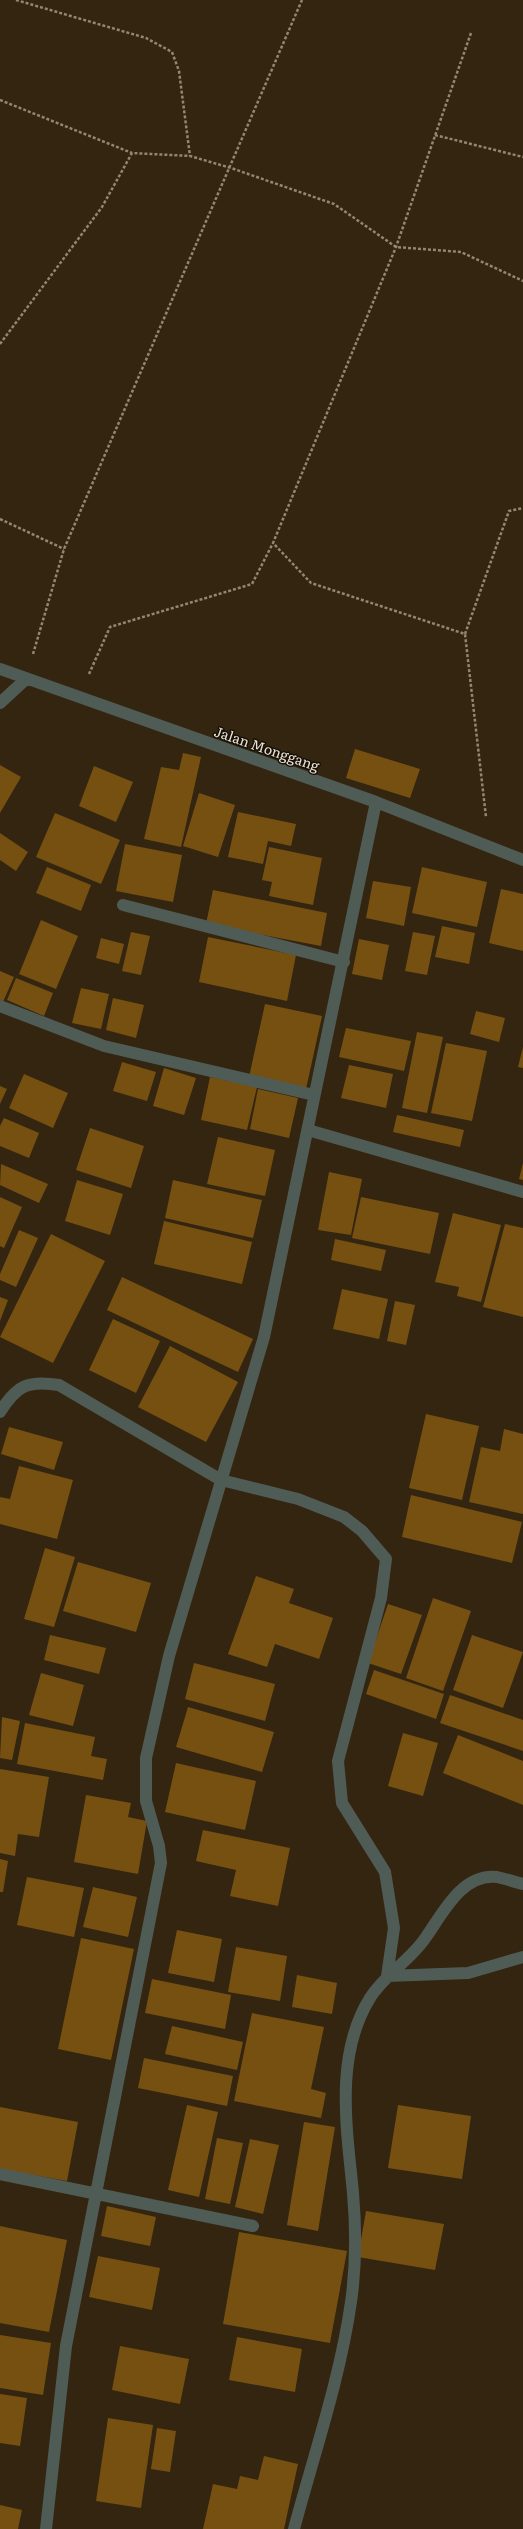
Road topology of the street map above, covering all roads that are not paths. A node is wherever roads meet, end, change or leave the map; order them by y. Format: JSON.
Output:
{"nodes":[{"id":1,"x":0,"y":669,"type":"edge"},
{"id":2,"x":26,"y":679,"type":"junction"},
{"id":3,"x":0,"y":703,"type":"edge"},
{"id":4,"x":376,"y":802,"type":"junction"},
{"id":5,"x":523,"y":860,"type":"edge"},
{"id":6,"x":123,"y":905,"type":"dead end"},
{"id":7,"x":344,"y":962,"type":"junction"},
{"id":8,"x":0,"y":1006,"type":"edge"},
{"id":9,"x":314,"y":1096,"type":"junction"},
{"id":10,"x":308,"y":1130,"type":"junction"},
{"id":11,"x":523,"y":1192,"type":"edge"},
{"id":12,"x":0,"y":1412,"type":"edge"},
{"id":13,"x":221,"y":1480,"type":"junction"},
{"id":14,"x":523,"y":1884,"type":"edge"},
{"id":15,"x":523,"y":1957,"type":"edge"},
{"id":16,"x":387,"y":1976,"type":"junction"},
{"id":17,"x":0,"y":2174,"type":"edge"},
{"id":18,"x":94,"y":2193,"type":"junction"},
{"id":19,"x":252,"y":2226,"type":"dead end"},
{"id":20,"x":46,"y":2529,"type":"edge"},
{"id":21,"x":294,"y":2529,"type":"edge"}],
"edges":[{"from":1,"to":2,"type":"street","name":"Jalan Monggang"},
{"from":2,"to":3,"type":"street"},
{"from":2,"to":4,"type":"street","name":"Jalan Monggang"},
{"from":4,"to":5,"type":"street","name":"Jalan Monggang"},
{"from":4,"to":7,"type":"street"},
{"from":6,"to":7,"type":"street"},
{"from":7,"to":9,"type":"street"},
{"from":8,"to":9,"type":"street"},
{"from":9,"to":10,"type":"street"},
{"from":10,"to":11,"type":"street"},
{"from":10,"to":13,"type":"street"},
{"from":12,"to":13,"type":"street"},
{"from":13,"to":16,"type":"street"},
{"from":13,"to":18,"type":"street"},
{"from":14,"to":16,"type":"street"},
{"from":15,"to":16,"type":"street"},
{"from":16,"to":21,"type":"street"},
{"from":17,"to":18,"type":"street"},
{"from":18,"to":19,"type":"street"},
{"from":18,"to":20,"type":"street"}]}
